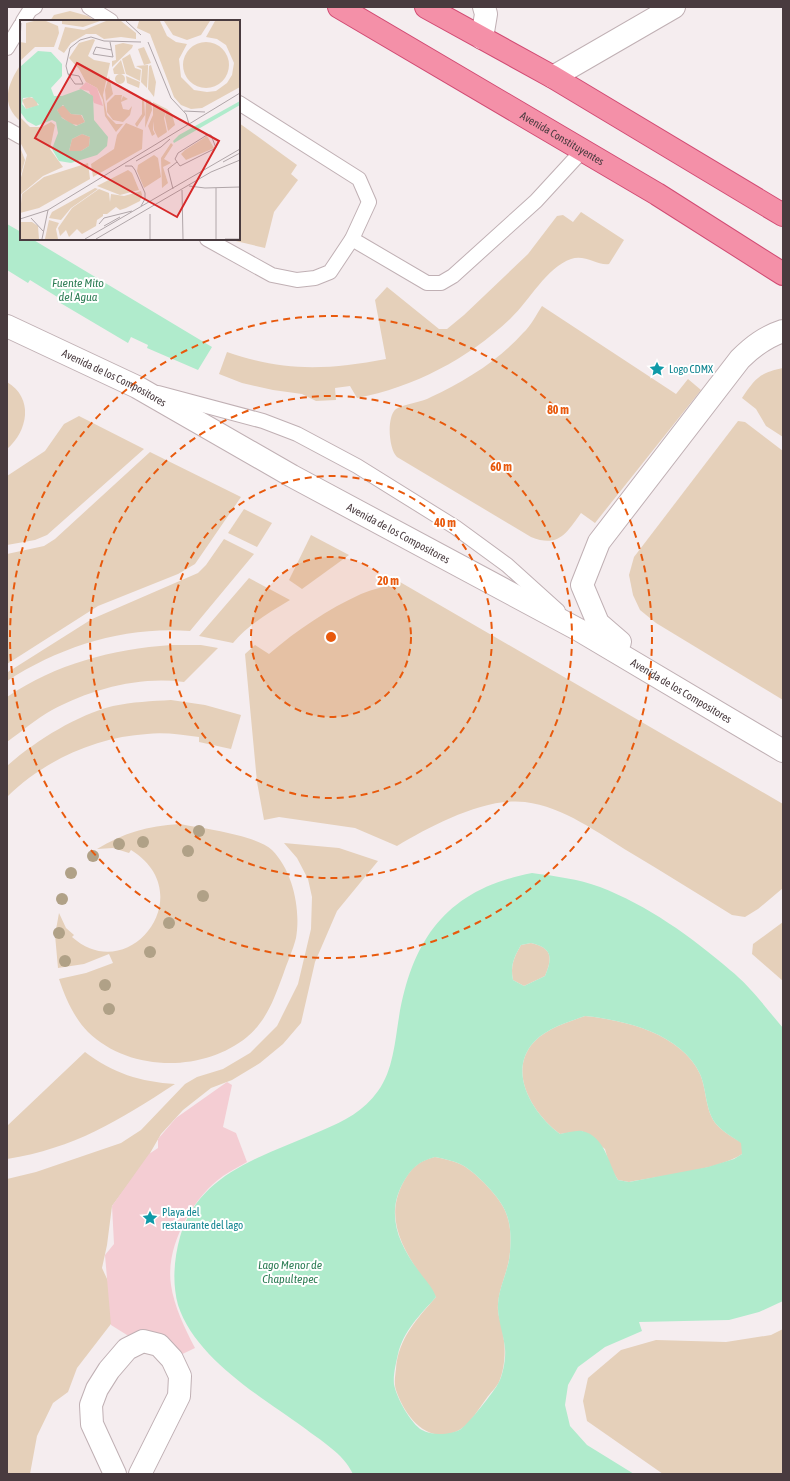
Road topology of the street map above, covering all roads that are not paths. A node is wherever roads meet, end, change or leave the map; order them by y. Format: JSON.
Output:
{"nodes":[{"id":1,"x":35,"y":7,"type":"edge"},
{"id":2,"x":89,"y":7,"type":"edge"},
{"id":3,"x":339,"y":7,"type":"edge"},
{"id":4,"x":426,"y":7,"type":"edge"},
{"id":5,"x":484,"y":7,"type":"edge"},
{"id":6,"x":674,"y":7,"type":"edge"},
{"id":7,"x":24,"y":20,"type":"edge"},
{"id":8,"x":109,"y":20,"type":"edge"},
{"id":9,"x":20,"y":27,"type":"edge"},
{"id":10,"x":482,"y":38,"type":"junction"},
{"id":11,"x":7,"y":48,"type":"edge"},
{"id":12,"x":553,"y":77,"type":"junction"},
{"id":13,"x":240,"y":104,"type":"edge"},
{"id":14,"x":7,"y":129,"type":"edge"},
{"id":15,"x":20,"y":136,"type":"edge"},
{"id":16,"x":582,"y":151,"type":"junction"},
{"id":17,"x":758,"y":199,"type":"junction"},
{"id":18,"x":783,"y":204,"type":"edge"},
{"id":19,"x":783,"y":215,"type":"edge"},
{"id":20,"x":352,"y":239,"type":"junction"},
{"id":21,"x":209,"y":240,"type":"edge"},
{"id":22,"x":783,"y":274,"type":"edge"},
{"id":23,"x":7,"y":326,"type":"edge"},
{"id":24,"x":783,"y":331,"type":"edge"},
{"id":25,"x":137,"y":387,"type":"junction"},
{"id":26,"x":579,"y":630,"type":"junction"},
{"id":27,"x":674,"y":686,"type":"junction"},
{"id":28,"x":783,"y":751,"type":"edge"},
{"id":29,"x":115,"y":1474,"type":"edge"},
{"id":30,"x":140,"y":1474,"type":"edge"}],
"edges":[{"from":1,"to":7,"type":"lane"},
{"from":2,"to":8,"type":"lane"},
{"from":3,"to":16,"type":"highway","name":"Avenida Constituyentes"},
{"from":4,"to":10,"type":"highway"},
{"from":5,"to":10,"type":"street"},
{"from":6,"to":12,"type":"street"},
{"from":9,"to":11,"type":"lane"},
{"from":10,"to":12,"type":"highway"},
{"from":12,"to":17,"type":"highway"},
{"from":13,"to":20,"type":"lane"},
{"from":14,"to":15,"type":"lane"},
{"from":16,"to":20,"type":"lane"},
{"from":16,"to":22,"type":"highway","name":"Avenida Constituyentes"},
{"from":17,"to":18,"type":"highway"},
{"from":17,"to":19,"type":"highway"},
{"from":20,"to":21,"type":"lane"},
{"from":23,"to":25,"type":"street","name":"Avenida de los Compositores"},
{"from":24,"to":27,"type":"street"},
{"from":25,"to":26,"type":"street","name":"Avenida de los Compositores"},
{"from":25,"to":26,"type":"lane"},
{"from":26,"to":27,"type":"street","name":"Avenida de los Compositores"},
{"from":27,"to":28,"type":"street","name":"Avenida de los Compositores"},
{"from":29,"to":30,"type":"street"}]}
